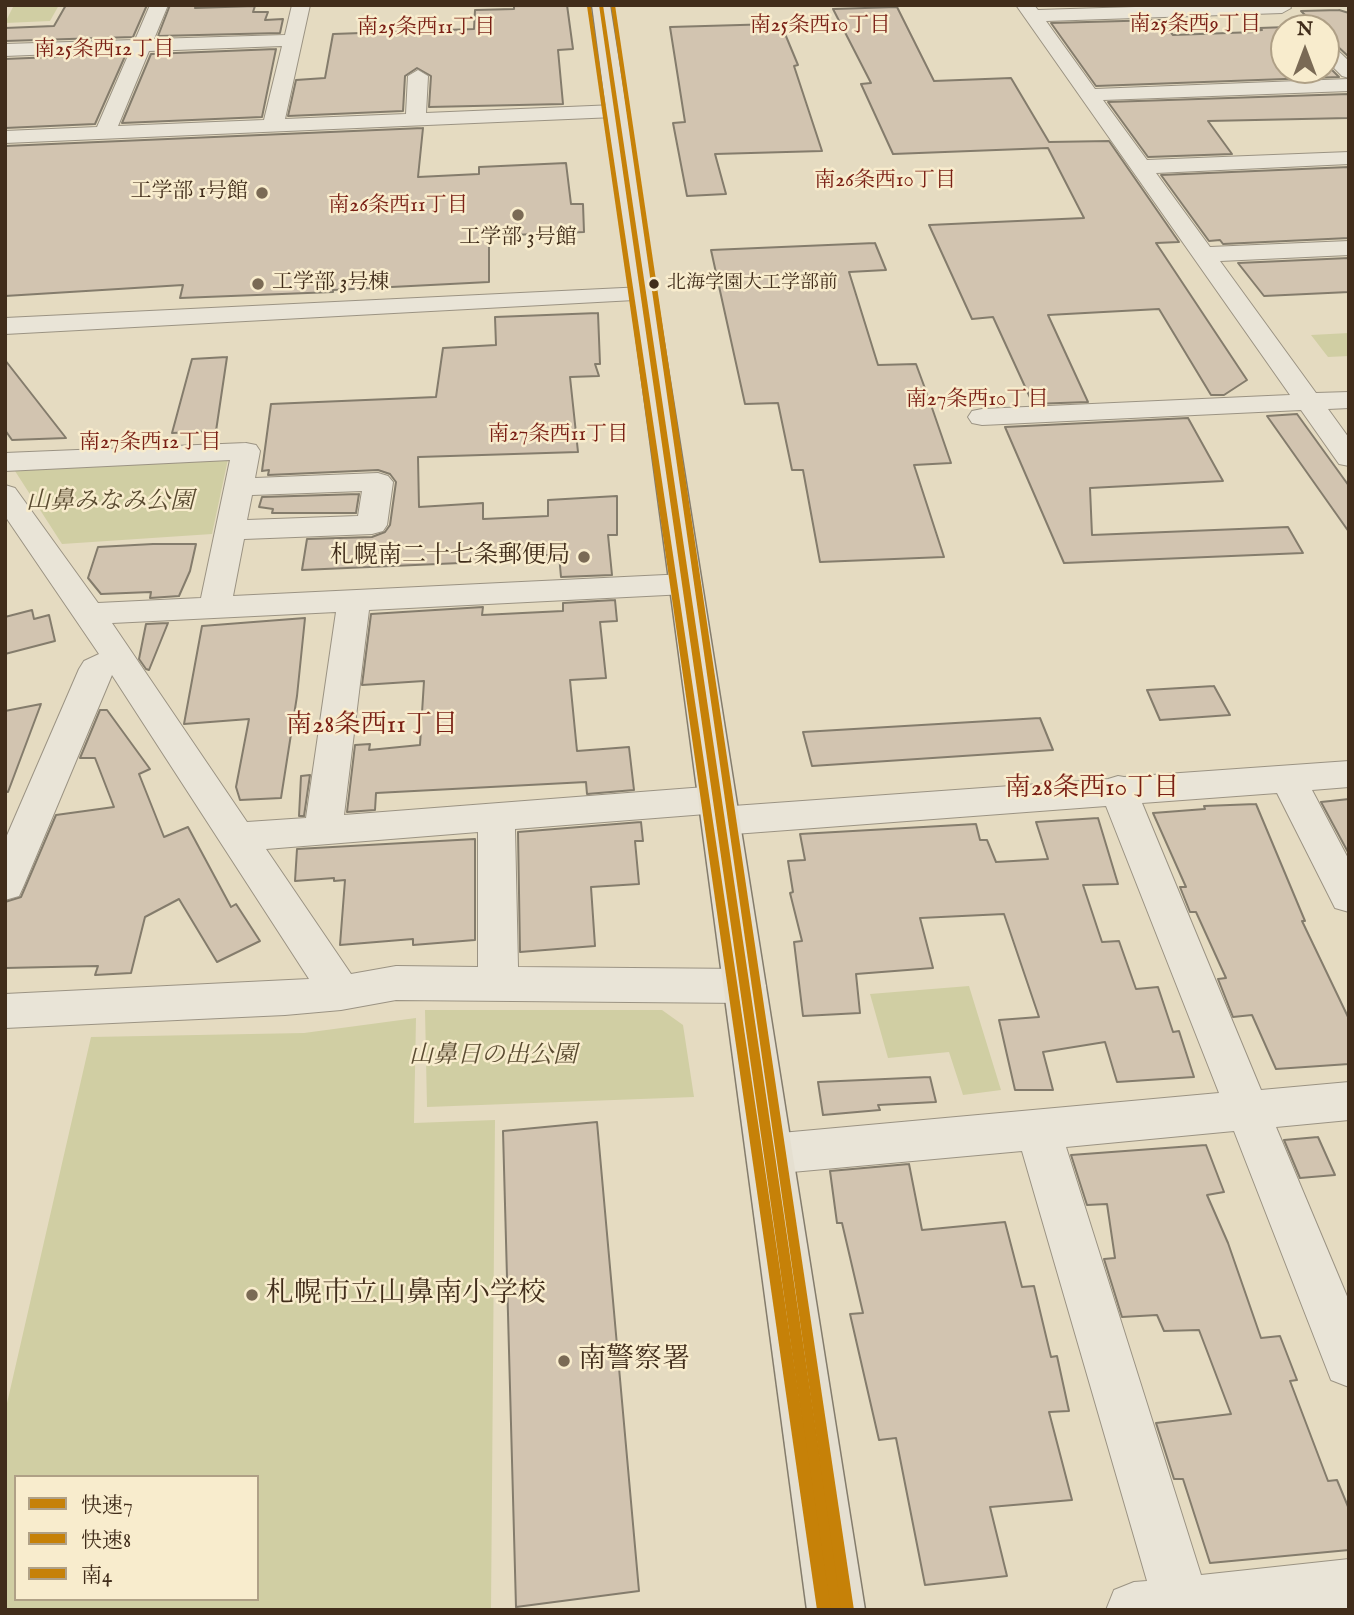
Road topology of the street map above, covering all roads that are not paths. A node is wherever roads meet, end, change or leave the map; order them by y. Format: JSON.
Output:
{"nodes":[{"id":1,"x":159,"y":5,"type":"edge"},
{"id":2,"x":301,"y":5,"type":"edge"},
{"id":3,"x":601,"y":5,"type":"edge"},
{"id":4,"x":1281,"y":6,"type":"edge"},
{"id":5,"x":1028,"y":10,"type":"edge"},
{"id":6,"x":293,"y":40,"type":"junction"},
{"id":7,"x":142,"y":46,"type":"junction"},
{"id":8,"x":5,"y":50,"type":"edge"},
{"id":9,"x":418,"y":76,"type":"dead end"},
{"id":10,"x":1349,"y":85,"type":"edge"},
{"id":11,"x":1088,"y":95,"type":"junction"},
{"id":12,"x":615,"y":111,"type":"junction"},
{"id":13,"x":416,"y":120,"type":"junction"},
{"id":14,"x":273,"y":126,"type":"junction"},
{"id":15,"x":105,"y":133,"type":"junction"},
{"id":16,"x":5,"y":137,"type":"edge"},
{"id":17,"x":1349,"y":158,"type":"edge"},
{"id":18,"x":1140,"y":167,"type":"junction"},
{"id":19,"x":1349,"y":248,"type":"edge"},
{"id":20,"x":1202,"y":255,"type":"junction"},
{"id":21,"x":644,"y":294,"type":"junction"},
{"id":22,"x":5,"y":326,"type":"edge"},
{"id":23,"x":1349,"y":400,"type":"edge"},
{"id":24,"x":1308,"y":402,"type":"junction"},
{"id":25,"x":982,"y":417,"type":"dead end"},
{"id":26,"x":1349,"y":458,"type":"edge"},
{"id":27,"x":5,"y":462,"type":"edge"},
{"id":28,"x":238,"y":487,"type":"junction"},
{"id":29,"x":5,"y":494,"type":"edge"},
{"id":30,"x":15,"y":526,"type":"edge"},
{"id":31,"x":229,"y":530,"type":"junction"},
{"id":32,"x":686,"y":584,"type":"junction"},
{"id":33,"x":354,"y":601,"type":"junction"},
{"id":34,"x":215,"y":609,"type":"junction"},
{"id":35,"x":89,"y":614,"type":"junction"},
{"id":36,"x":118,"y":659,"type":"junction"},
{"id":37,"x":1349,"y":774,"type":"edge"},
{"id":38,"x":1288,"y":779,"type":"junction"},
{"id":39,"x":1118,"y":789,"type":"junction"},
{"id":40,"x":720,"y":810,"type":"junction"},
{"id":41,"x":496,"y":818,"type":"junction"},
{"id":42,"x":323,"y":831,"type":"junction"},
{"id":43,"x":237,"y":837,"type":"junction"},
{"id":44,"x":5,"y":885,"type":"edge"},
{"id":45,"x":1349,"y":897,"type":"edge"},
{"id":46,"x":498,"y":984,"type":"junction"},
{"id":47,"x":746,"y":986,"type":"junction"},
{"id":48,"x":341,"y":993,"type":"junction"},
{"id":49,"x":5,"y":1011,"type":"edge"},
{"id":50,"x":1349,"y":1101,"type":"edge"},
{"id":51,"x":1246,"y":1110,"type":"junction"},
{"id":52,"x":1038,"y":1129,"type":"junction"},
{"id":53,"x":771,"y":1154,"type":"junction"},
{"id":54,"x":1349,"y":1362,"type":"edge"},
{"id":55,"x":1349,"y":1587,"type":"edge"},
{"id":56,"x":1158,"y":1607,"type":"edge"},
{"id":57,"x":836,"y":1610,"type":"edge"}],
"edges":[{"from":1,"to":7,"type":"street"},
{"from":2,"to":6,"type":"street"},
{"from":3,"to":12,"type":"highway"},
{"from":4,"to":5,"type":"street"},
{"from":5,"to":11,"type":"street"},
{"from":6,"to":7,"type":"street"},
{"from":6,"to":14,"type":"street"},
{"from":7,"to":8,"type":"street"},
{"from":7,"to":15,"type":"street"},
{"from":9,"to":13,"type":"street"},
{"from":10,"to":11,"type":"street"},
{"from":11,"to":18,"type":"street"},
{"from":12,"to":13,"type":"street"},
{"from":12,"to":21,"type":"highway"},
{"from":13,"to":14,"type":"street"},
{"from":14,"to":15,"type":"street"},
{"from":15,"to":16,"type":"street"},
{"from":17,"to":18,"type":"street"},
{"from":18,"to":20,"type":"street"},
{"from":19,"to":20,"type":"street"},
{"from":20,"to":24,"type":"street"},
{"from":21,"to":22,"type":"street"},
{"from":21,"to":32,"type":"highway"},
{"from":23,"to":24,"type":"street"},
{"from":24,"to":25,"type":"street"},
{"from":24,"to":26,"type":"street"},
{"from":27,"to":28,"type":"street"},
{"from":28,"to":31,"type":"street"},
{"from":28,"to":31,"type":"street"},
{"from":29,"to":30,"type":"street"},
{"from":30,"to":35,"type":"street"},
{"from":31,"to":34,"type":"street"},
{"from":32,"to":33,"type":"street"},
{"from":32,"to":40,"type":"highway"},
{"from":33,"to":34,"type":"street"},
{"from":33,"to":42,"type":"street"},
{"from":34,"to":35,"type":"street"},
{"from":35,"to":36,"type":"street"},
{"from":36,"to":43,"type":"street"},
{"from":36,"to":44,"type":"street"},
{"from":37,"to":38,"type":"street"},
{"from":38,"to":39,"type":"street"},
{"from":38,"to":45,"type":"street"},
{"from":39,"to":40,"type":"street"},
{"from":39,"to":51,"type":"street"},
{"from":40,"to":41,"type":"street"},
{"from":40,"to":47,"type":"highway"},
{"from":41,"to":42,"type":"street"},
{"from":41,"to":46,"type":"street"},
{"from":42,"to":43,"type":"street"},
{"from":43,"to":48,"type":"street"},
{"from":46,"to":47,"type":"street"},
{"from":46,"to":48,"type":"street"},
{"from":47,"to":53,"type":"highway"},
{"from":48,"to":49,"type":"street"},
{"from":50,"to":51,"type":"street"},
{"from":51,"to":52,"type":"street"},
{"from":51,"to":54,"type":"street"},
{"from":52,"to":53,"type":"street"},
{"from":52,"to":56,"type":"street"},
{"from":53,"to":57,"type":"highway"},
{"from":55,"to":56,"type":"street"}]}
